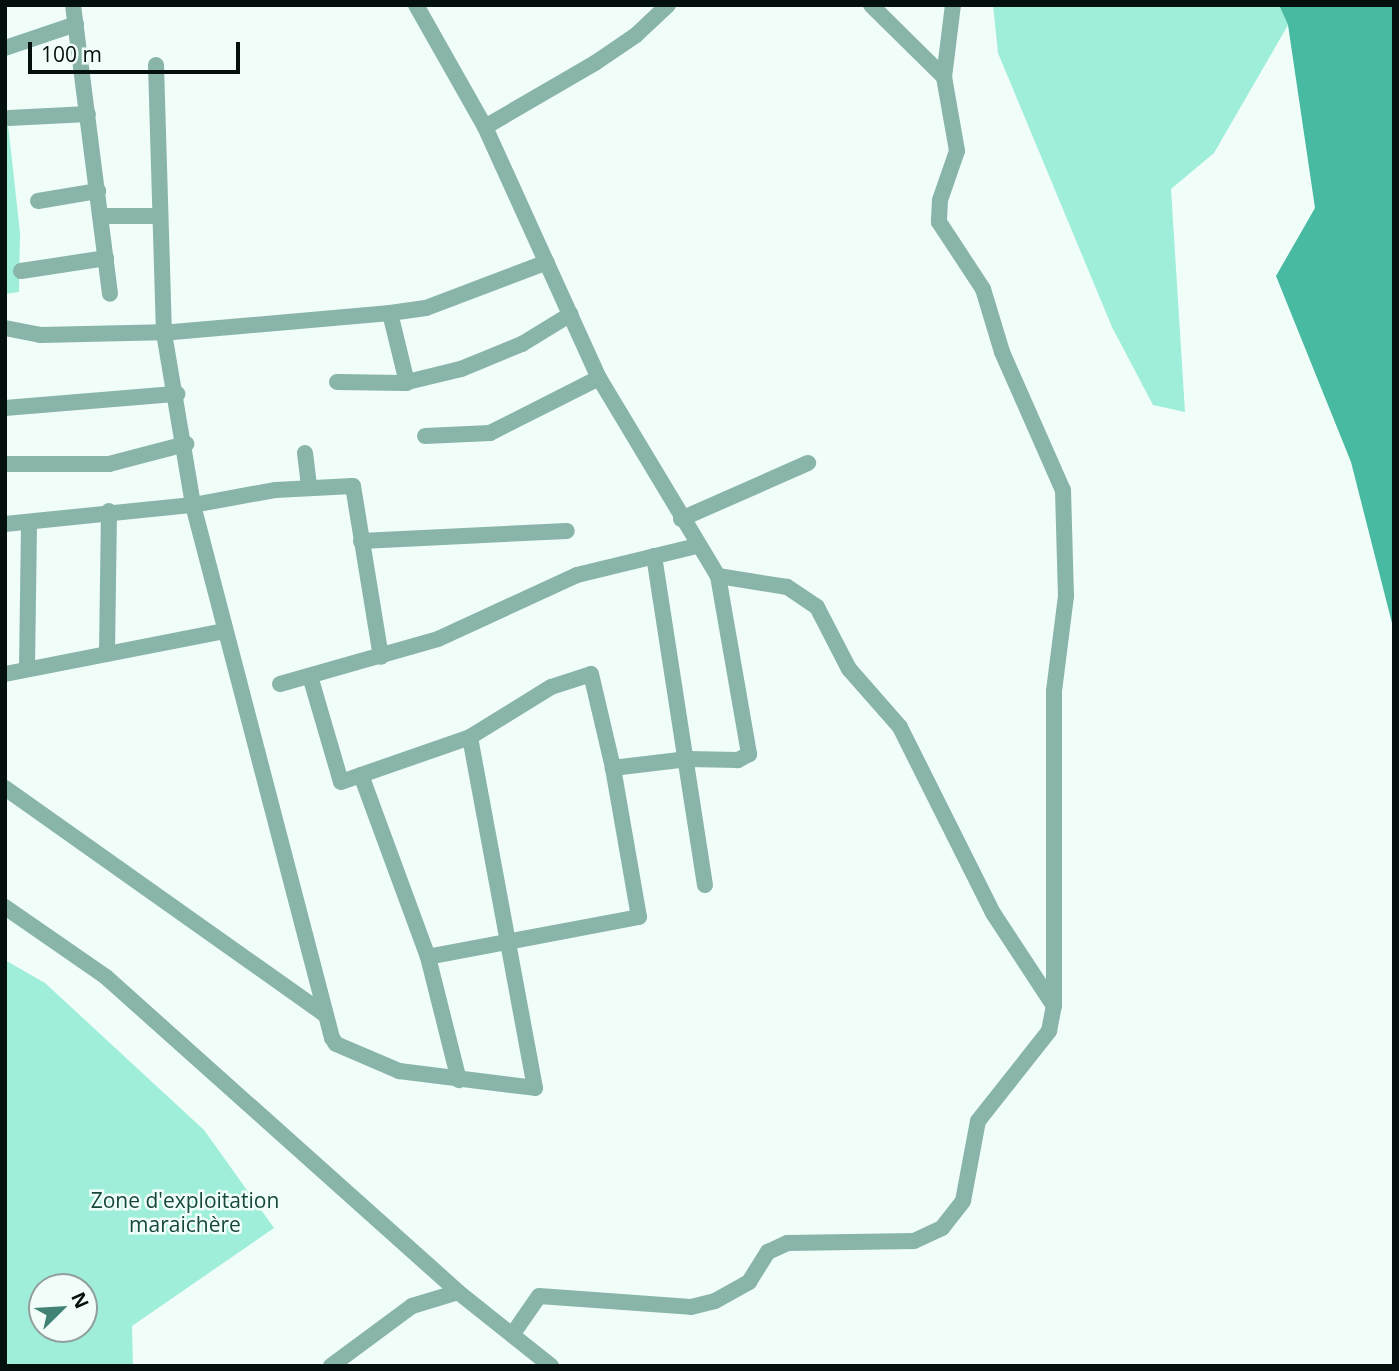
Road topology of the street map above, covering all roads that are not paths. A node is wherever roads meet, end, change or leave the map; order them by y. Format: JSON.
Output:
{"nodes":[{"id":1,"x":73,"y":5,"type":"edge"},
{"id":2,"x":416,"y":5,"type":"edge"},
{"id":3,"x":668,"y":5,"type":"edge"},
{"id":4,"x":871,"y":5,"type":"edge"},
{"id":5,"x":953,"y":5,"type":"edge"},
{"id":6,"x":76,"y":24,"type":"junction"},
{"id":7,"x":5,"y":48,"type":"edge"},
{"id":8,"x":156,"y":65,"type":"dead end"},
{"id":9,"x":944,"y":77,"type":"junction"},
{"id":10,"x":88,"y":114,"type":"junction"},
{"id":11,"x":9,"y":118,"type":"dead end"},
{"id":12,"x":485,"y":127,"type":"junction"},
{"id":13,"x":98,"y":191,"type":"junction"},
{"id":14,"x":38,"y":201,"type":"dead end"},
{"id":15,"x":101,"y":216,"type":"junction"},
{"id":16,"x":159,"y":216,"type":"junction"},
{"id":17,"x":106,"y":258,"type":"junction"},
{"id":18,"x":547,"y":262,"type":"junction"},
{"id":19,"x":21,"y":271,"type":"dead end"},
{"id":20,"x":110,"y":294,"type":"dead end"},
{"id":21,"x":390,"y":313,"type":"junction"},
{"id":22,"x":571,"y":314,"type":"junction"},
{"id":23,"x":5,"y":328,"type":"edge"},
{"id":24,"x":164,"y":333,"type":"junction"},
{"id":25,"x":599,"y":378,"type":"junction"},
{"id":26,"x":337,"y":382,"type":"dead end"},
{"id":27,"x":407,"y":383,"type":"junction"},
{"id":28,"x":177,"y":394,"type":"junction"},
{"id":29,"x":5,"y":408,"type":"edge"},
{"id":30,"x":425,"y":436,"type":"dead end"},
{"id":31,"x":186,"y":444,"type":"junction"},
{"id":32,"x":305,"y":453,"type":"dead end"},
{"id":33,"x":808,"y":463,"type":"dead end"},
{"id":34,"x":5,"y":464,"type":"edge"},
{"id":35,"x":309,"y":487,"type":"junction"},
{"id":36,"x":193,"y":505,"type":"junction"},
{"id":37,"x":108,"y":511,"type":"junction"},
{"id":38,"x":681,"y":519,"type":"junction"},
{"id":39,"x":29,"y":522,"type":"junction"},
{"id":40,"x":5,"y":524,"type":"edge"},
{"id":41,"x":567,"y":531,"type":"dead end"},
{"id":42,"x":360,"y":541,"type":"junction"},
{"id":43,"x":697,"y":546,"type":"junction"},
{"id":44,"x":654,"y":556,"type":"junction"},
{"id":45,"x":718,"y":576,"type":"junction"},
{"id":46,"x":224,"y":631,"type":"junction"},
{"id":47,"x":107,"y":653,"type":"junction"},
{"id":48,"x":381,"y":657,"type":"junction"},
{"id":49,"x":27,"y":668,"type":"junction"},
{"id":50,"x":5,"y":674,"type":"edge"},
{"id":51,"x":310,"y":676,"type":"junction"},
{"id":52,"x":279,"y":684,"type":"dead end"},
{"id":53,"x":470,"y":737,"type":"junction"},
{"id":54,"x":688,"y":759,"type":"junction"},
{"id":55,"x":613,"y":768,"type":"junction"},
{"id":56,"x":361,"y":775,"type":"junction"},
{"id":57,"x":5,"y":788,"type":"edge"},
{"id":58,"x":705,"y":885,"type":"dead end"},
{"id":59,"x":5,"y":907,"type":"edge"},
{"id":60,"x":508,"y":941,"type":"junction"},
{"id":61,"x":428,"y":957,"type":"junction"},
{"id":62,"x":1054,"y":1006,"type":"junction"},
{"id":63,"x":326,"y":1016,"type":"junction"},
{"id":64,"x":459,"y":1080,"type":"junction"},
{"id":65,"x":457,"y":1292,"type":"junction"},
{"id":66,"x":512,"y":1335,"type":"junction"},
{"id":67,"x":331,"y":1366,"type":"edge"},
{"id":68,"x":551,"y":1366,"type":"edge"}],
"edges":[{"from":1,"to":6,"type":"street"},
{"from":2,"to":12,"type":"street"},
{"from":3,"to":12,"type":"street"},
{"from":4,"to":9,"type":"street"},
{"from":5,"to":9,"type":"street"},
{"from":6,"to":7,"type":"street"},
{"from":6,"to":10,"type":"street"},
{"from":8,"to":16,"type":"street"},
{"from":9,"to":62,"type":"street"},
{"from":10,"to":11,"type":"street"},
{"from":10,"to":13,"type":"street"},
{"from":12,"to":18,"type":"street"},
{"from":13,"to":14,"type":"street"},
{"from":13,"to":15,"type":"street"},
{"from":15,"to":16,"type":"street"},
{"from":15,"to":17,"type":"street"},
{"from":16,"to":24,"type":"street"},
{"from":17,"to":19,"type":"street"},
{"from":17,"to":20,"type":"street"},
{"from":18,"to":21,"type":"street"},
{"from":18,"to":22,"type":"street"},
{"from":21,"to":24,"type":"street"},
{"from":21,"to":27,"type":"street"},
{"from":22,"to":25,"type":"street"},
{"from":22,"to":27,"type":"street"},
{"from":23,"to":24,"type":"street"},
{"from":24,"to":28,"type":"street"},
{"from":25,"to":30,"type":"street"},
{"from":25,"to":38,"type":"street"},
{"from":26,"to":27,"type":"street"},
{"from":28,"to":29,"type":"street"},
{"from":28,"to":31,"type":"street"},
{"from":31,"to":34,"type":"street"},
{"from":31,"to":36,"type":"street"},
{"from":32,"to":35,"type":"street"},
{"from":33,"to":38,"type":"street"},
{"from":35,"to":36,"type":"street"},
{"from":35,"to":42,"type":"street"},
{"from":36,"to":37,"type":"street"},
{"from":36,"to":46,"type":"street"},
{"from":37,"to":39,"type":"street"},
{"from":37,"to":47,"type":"street"},
{"from":38,"to":43,"type":"street"},
{"from":39,"to":40,"type":"street"},
{"from":39,"to":49,"type":"street"},
{"from":41,"to":42,"type":"street"},
{"from":42,"to":48,"type":"street"},
{"from":43,"to":44,"type":"street"},
{"from":43,"to":45,"type":"street"},
{"from":44,"to":48,"type":"street"},
{"from":44,"to":54,"type":"street"},
{"from":45,"to":54,"type":"street"},
{"from":45,"to":62,"type":"street"},
{"from":46,"to":47,"type":"street"},
{"from":46,"to":63,"type":"street"},
{"from":47,"to":49,"type":"street"},
{"from":48,"to":51,"type":"street"},
{"from":49,"to":50,"type":"street"},
{"from":51,"to":52,"type":"street"},
{"from":51,"to":56,"type":"street"},
{"from":53,"to":55,"type":"street"},
{"from":53,"to":56,"type":"street"},
{"from":53,"to":60,"type":"street"},
{"from":54,"to":55,"type":"street"},
{"from":54,"to":58,"type":"street"},
{"from":55,"to":60,"type":"street"},
{"from":56,"to":61,"type":"street"},
{"from":57,"to":63,"type":"street"},
{"from":59,"to":65,"type":"street"},
{"from":60,"to":61,"type":"street"},
{"from":60,"to":64,"type":"street"},
{"from":61,"to":64,"type":"street"},
{"from":62,"to":66,"type":"street"},
{"from":63,"to":64,"type":"street"},
{"from":65,"to":66,"type":"street"},
{"from":65,"to":67,"type":"street"},
{"from":66,"to":68,"type":"street"}]}
